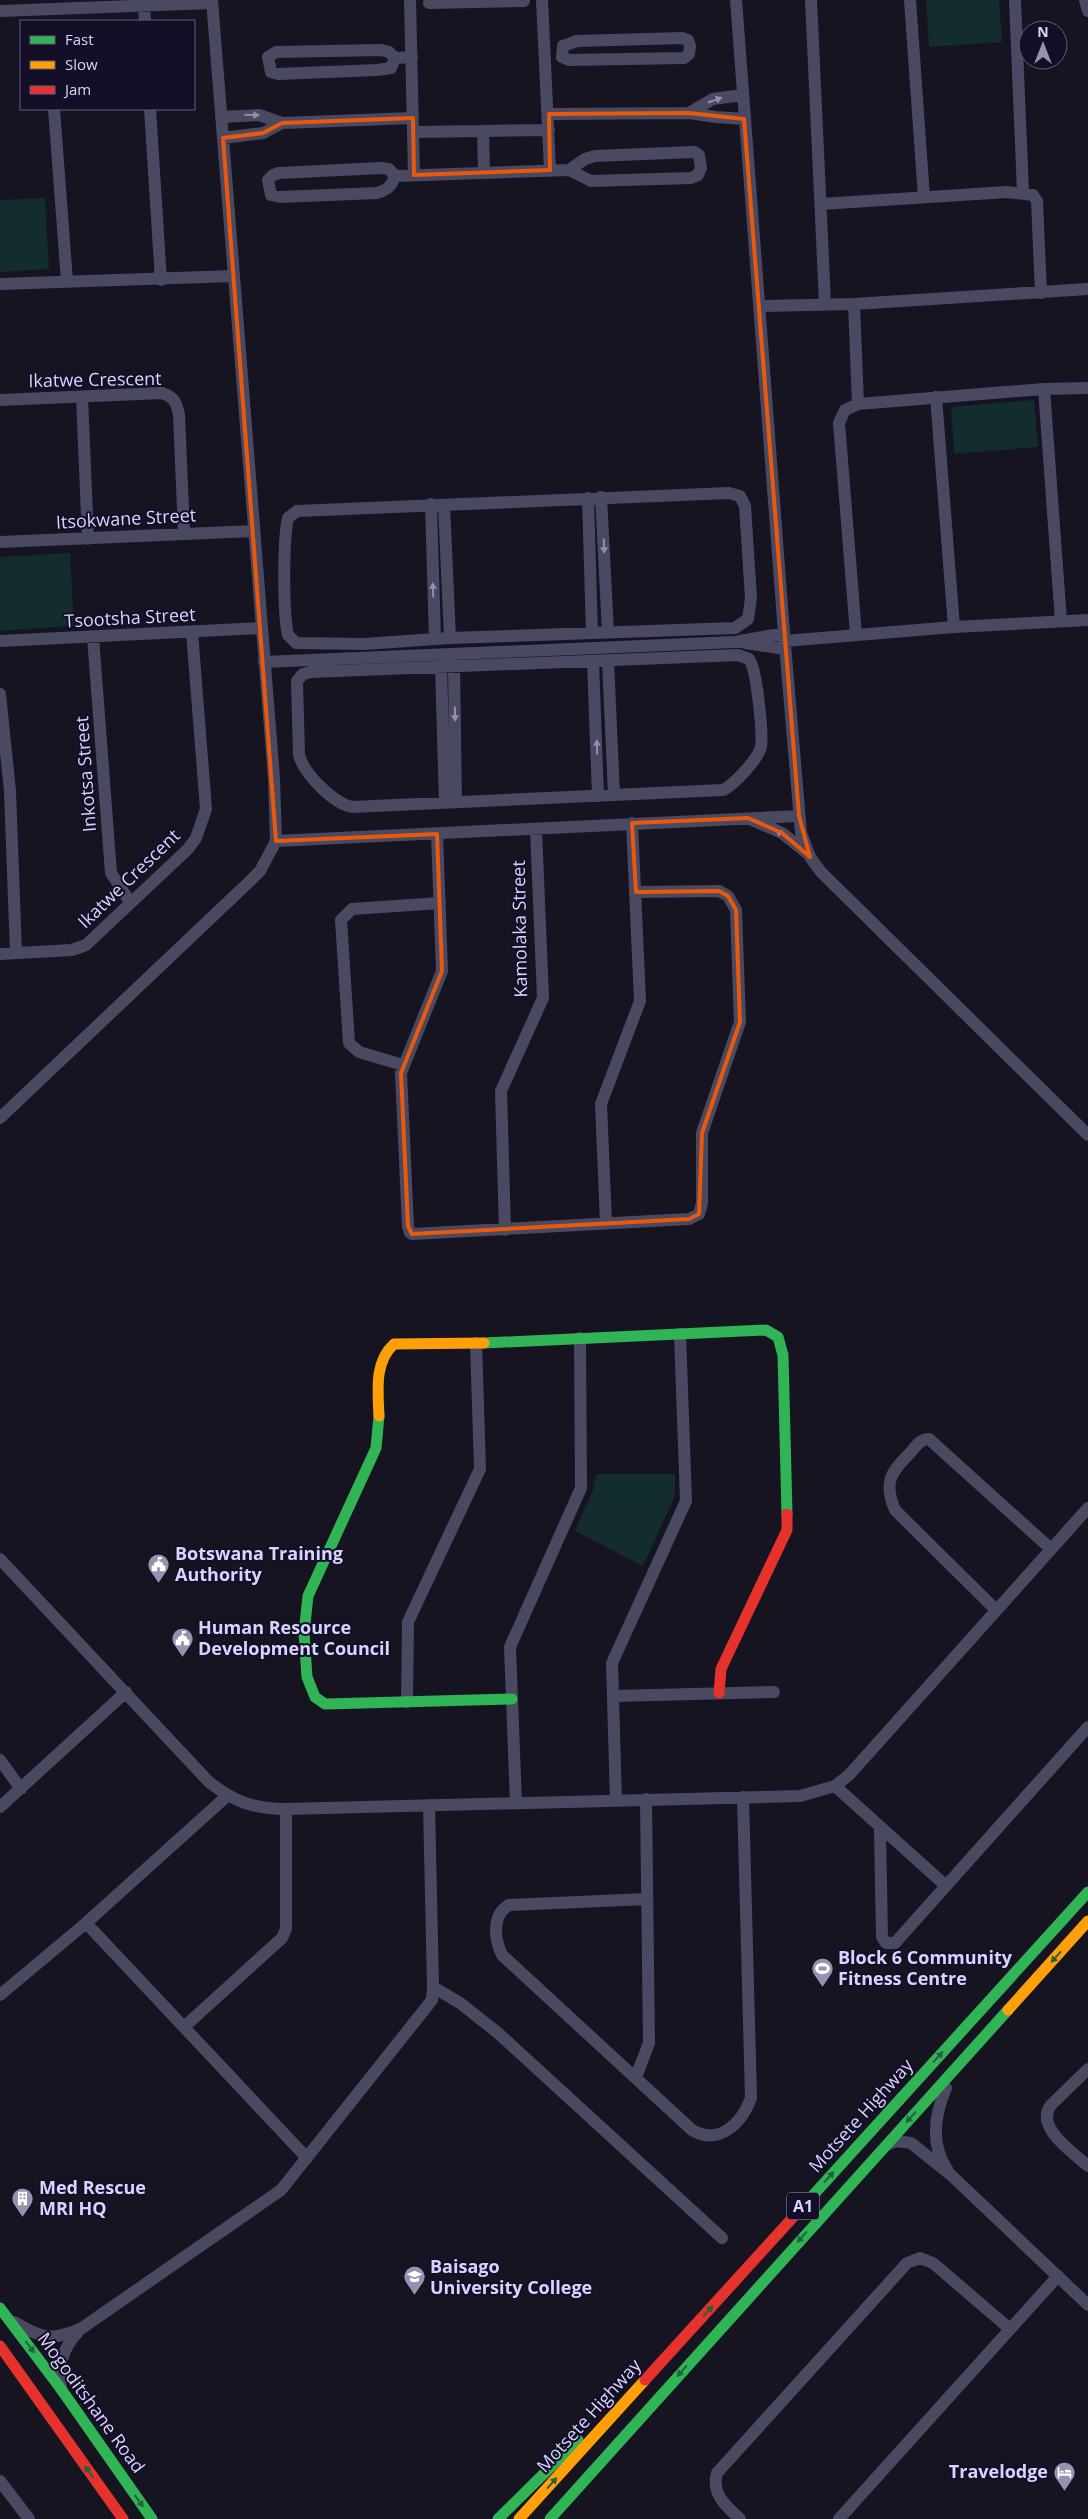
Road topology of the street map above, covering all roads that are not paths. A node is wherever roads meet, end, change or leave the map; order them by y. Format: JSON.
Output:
{"nodes":[{"id":1,"x":410,"y":0,"type":"edge"},
{"id":2,"x":506,"y":0,"type":"edge"},
{"id":3,"x":542,"y":0,"type":"edge"},
{"id":4,"x":736,"y":0,"type":"edge"},
{"id":5,"x":811,"y":0,"type":"edge"},
{"id":6,"x":910,"y":0,"type":"edge"},
{"id":7,"x":1015,"y":0,"type":"edge"},
{"id":8,"x":1085,"y":0,"type":"edge"},
{"id":9,"x":212,"y":1,"type":"edge"},
{"id":10,"x":444,"y":1,"type":"edge"},
{"id":11,"x":463,"y":1,"type":"edge"},
{"id":12,"x":491,"y":1,"type":"edge"},
{"id":13,"x":524,"y":1,"type":"edge"},
{"id":14,"x":429,"y":3,"type":"dead end"},
{"id":15,"x":144,"y":6,"type":"junction"},
{"id":16,"x":0,"y":11,"type":"edge"},
{"id":17,"x":1088,"y":11,"type":"edge"},
{"id":18,"x":47,"y":15,"type":"edge"},
{"id":19,"x":145,"y":20,"type":"edge"},
{"id":20,"x":629,"y":39,"type":"junction"},
{"id":21,"x":330,"y":51,"type":"junction"},
{"id":22,"x":561,"y":52,"type":"junction"},
{"id":23,"x":545,"y":53,"type":"junction"},
{"id":24,"x":412,"y":57,"type":"junction"},
{"id":25,"x":396,"y":58,"type":"junction"},
{"id":26,"x":630,"y":59,"type":"junction"},
{"id":27,"x":330,"y":72,"type":"junction"},
{"id":28,"x":743,"y":94,"type":"junction"},
{"id":29,"x":54,"y":110,"type":"edge"},
{"id":30,"x":150,"y":110,"type":"edge"},
{"id":31,"x":689,"y":113,"type":"junction"},
{"id":32,"x":548,"y":114,"type":"junction"},
{"id":33,"x":221,"y":117,"type":"junction"},
{"id":34,"x":413,"y":118,"type":"junction"},
{"id":35,"x":744,"y":119,"type":"junction"},
{"id":36,"x":282,"y":123,"type":"junction"},
{"id":37,"x":549,"y":130,"type":"junction"},
{"id":38,"x":483,"y":131,"type":"junction"},
{"id":39,"x":414,"y":132,"type":"junction"},
{"id":40,"x":224,"y":138,"type":"junction"},
{"id":41,"x":550,"y":170,"type":"junction"},
{"id":42,"x":570,"y":170,"type":"junction"},
{"id":43,"x":484,"y":172,"type":"junction"},
{"id":44,"x":414,"y":175,"type":"junction"},
{"id":45,"x":395,"y":176,"type":"junction"},
{"id":46,"x":1023,"y":192,"type":"junction"},
{"id":47,"x":924,"y":197,"type":"junction"},
{"id":48,"x":821,"y":204,"type":"junction"},
{"id":49,"x":234,"y":276,"type":"junction"},
{"id":50,"x":161,"y":280,"type":"junction"},
{"id":51,"x":67,"y":281,"type":"junction"},
{"id":52,"x":0,"y":284,"type":"edge"},
{"id":53,"x":1088,"y":289,"type":"edge"},
{"id":54,"x":1041,"y":293,"type":"junction"},
{"id":55,"x":825,"y":304,"type":"junction"},
{"id":56,"x":854,"y":304,"type":"junction"},
{"id":57,"x":759,"y":306,"type":"junction"},
{"id":58,"x":1088,"y":388,"type":"edge"},
{"id":59,"x":1044,"y":389,"type":"junction"},
{"id":60,"x":82,"y":397,"type":"junction"},
{"id":61,"x":936,"y":397,"type":"junction"},
{"id":62,"x":0,"y":400,"type":"edge"},
{"id":63,"x":858,"y":404,"type":"junction"},
{"id":64,"x":601,"y":497,"type":"junction"},
{"id":65,"x":588,"y":498,"type":"junction"},
{"id":66,"x":431,"y":504,"type":"junction"},
{"id":67,"x":444,"y":504,"type":"junction"},
{"id":68,"x":254,"y":532,"type":"junction"},
{"id":69,"x":184,"y":533,"type":"junction"},
{"id":70,"x":88,"y":539,"type":"junction"},
{"id":71,"x":0,"y":542,"type":"edge"},
{"id":72,"x":1088,"y":620,"type":"edge"},
{"id":73,"x":1061,"y":621,"type":"junction"},
{"id":74,"x":954,"y":627,"type":"junction"},
{"id":75,"x":261,"y":628,"type":"junction"},
{"id":76,"x":679,"y":630,"type":"junction"},
{"id":77,"x":192,"y":632,"type":"junction"},
{"id":78,"x":608,"y":632,"type":"junction"},
{"id":79,"x":592,"y":633,"type":"junction"},
{"id":80,"x":856,"y":634,"type":"junction"},
{"id":81,"x":522,"y":636,"type":"junction"},
{"id":82,"x":93,"y":637,"type":"junction"},
{"id":83,"x":450,"y":638,"type":"junction"},
{"id":84,"x":435,"y":639,"type":"junction"},
{"id":85,"x":0,"y":641,"type":"edge"},
{"id":86,"x":785,"y":641,"type":"junction"},
{"id":87,"x":364,"y":644,"type":"junction"},
{"id":88,"x":681,"y":651,"type":"junction"},
{"id":89,"x":523,"y":657,"type":"junction"},
{"id":90,"x":594,"y":661,"type":"junction"},
{"id":91,"x":608,"y":661,"type":"junction"},
{"id":92,"x":264,"y":662,"type":"junction"},
{"id":93,"x":365,"y":664,"type":"junction"},
{"id":94,"x":441,"y":666,"type":"junction"},
{"id":95,"x":454,"y":666,"type":"junction"},
{"id":96,"x":0,"y":694,"type":"edge"},
{"id":97,"x":614,"y":795,"type":"junction"},
{"id":98,"x":598,"y":796,"type":"junction"},
{"id":99,"x":450,"y":802,"type":"junction"},
{"id":100,"x":798,"y":816,"type":"junction"},
{"id":101,"x":748,"y":818,"type":"junction"},
{"id":102,"x":632,"y":822,"type":"junction"},
{"id":103,"x":536,"y":830,"type":"junction"},
{"id":104,"x":437,"y":834,"type":"junction"},
{"id":105,"x":276,"y":841,"type":"junction"},
{"id":106,"x":810,"y":857,"type":"junction"},
{"id":107,"x":636,"y":892,"type":"junction"},
{"id":108,"x":130,"y":902,"type":"junction"},
{"id":109,"x":440,"y":903,"type":"junction"},
{"id":110,"x":16,"y":953,"type":"junction"},
{"id":111,"x":0,"y":954,"type":"edge"},
{"id":112,"x":403,"y":1065,"type":"junction"},
{"id":113,"x":0,"y":1118,"type":"edge"},
{"id":114,"x":1088,"y":1135,"type":"edge"},
{"id":115,"x":606,"y":1223,"type":"junction"},
{"id":116,"x":505,"y":1230,"type":"junction"},
{"id":117,"x":680,"y":1334,"type":"junction"},
{"id":118,"x":580,"y":1338,"type":"junction"},
{"id":119,"x":476,"y":1343,"type":"junction"},
{"id":120,"x":1088,"y":1508,"type":"edge"},
{"id":121,"x":1051,"y":1550,"type":"junction"},
{"id":122,"x":0,"y":1560,"type":"edge"},
{"id":123,"x":996,"y":1610,"type":"junction"},
{"id":124,"x":126,"y":1692,"type":"junction"},
{"id":125,"x":774,"y":1692,"type":"dead end"},
{"id":126,"x":719,"y":1694,"type":"junction"},
{"id":127,"x":613,"y":1696,"type":"junction"},
{"id":128,"x":512,"y":1699,"type":"junction"},
{"id":129,"x":407,"y":1702,"type":"junction"},
{"id":130,"x":1088,"y":1727,"type":"edge"},
{"id":131,"x":0,"y":1760,"type":"edge"},
{"id":132,"x":835,"y":1786,"type":"junction"},
{"id":133,"x":21,"y":1788,"type":"junction"},
{"id":134,"x":227,"y":1796,"type":"junction"},
{"id":135,"x":743,"y":1797,"type":"junction"},
{"id":136,"x":646,"y":1799,"type":"junction"},
{"id":137,"x":616,"y":1800,"type":"junction"},
{"id":138,"x":516,"y":1803,"type":"junction"},
{"id":139,"x":429,"y":1805,"type":"junction"},
{"id":140,"x":0,"y":1807,"type":"edge"},
{"id":141,"x":286,"y":1809,"type":"junction"},
{"id":142,"x":880,"y":1829,"type":"junction"},
{"id":143,"x":945,"y":1885,"type":"junction"},
{"id":144,"x":1088,"y":1892,"type":"edge"},
{"id":145,"x":647,"y":1899,"type":"junction"},
{"id":146,"x":1088,"y":1921,"type":"edge"},
{"id":147,"x":86,"y":1923,"type":"junction"},
{"id":148,"x":433,"y":1987,"type":"junction"},
{"id":149,"x":0,"y":1995,"type":"edge"},
{"id":150,"x":184,"y":2026,"type":"junction"},
{"id":151,"x":1088,"y":2069,"type":"edge"},
{"id":152,"x":950,"y":2075,"type":"junction"},
{"id":153,"x":636,"y":2077,"type":"junction"},
{"id":154,"x":884,"y":2146,"type":"junction"},
{"id":155,"x":307,"y":2158,"type":"junction"},
{"id":156,"x":1088,"y":2166,"type":"edge"},
{"id":157,"x":951,"y":2175,"type":"junction"},
{"id":158,"x":722,"y":2238,"type":"dead end"},
{"id":159,"x":1058,"y":2276,"type":"junction"},
{"id":160,"x":1088,"y":2305,"type":"edge"},
{"id":161,"x":4,"y":2313,"type":"edge"},
{"id":162,"x":82,"y":2328,"type":"junction"},
{"id":163,"x":1010,"y":2329,"type":"junction"},
{"id":164,"x":688,"y":2332,"type":"junction"},
{"id":165,"x":0,"y":2346,"type":"edge"},
{"id":166,"x":61,"y":2389,"type":"junction"},
{"id":167,"x":608,"y":2454,"type":"junction"},
{"id":168,"x":0,"y":2481,"type":"edge"},
{"id":169,"x":29,"y":2519,"type":"edge"},
{"id":170,"x":122,"y":2519,"type":"edge"},
{"id":171,"x":152,"y":2519,"type":"edge"},
{"id":172,"x":498,"y":2519,"type":"edge"},
{"id":173,"x":519,"y":2519,"type":"edge"},
{"id":174,"x":550,"y":2519,"type":"edge"},
{"id":175,"x":562,"y":2519,"type":"edge"},
{"id":176,"x":740,"y":2519,"type":"edge"},
{"id":177,"x":839,"y":2519,"type":"edge"}],
"edges":[{"from":1,"to":24,"type":"street"},
{"from":2,"to":12,"type":"street"},
{"from":2,"to":13,"type":"street"},
{"from":3,"to":23,"type":"street"},
{"from":4,"to":28,"type":"street"},
{"from":5,"to":48,"type":"street"},
{"from":6,"to":47,"type":"street"},
{"from":7,"to":46,"type":"street"},
{"from":8,"to":17,"type":"street"},
{"from":9,"to":15,"type":"street"},
{"from":9,"to":33,"type":"street"},
{"from":10,"to":11,"type":"street"},
{"from":10,"to":14,"type":"street"},
{"from":11,"to":12,"type":"street"},
{"from":15,"to":18,"type":"street"},
{"from":15,"to":19,"type":"street"},
{"from":16,"to":18,"type":"street"},
{"from":20,"to":22,"type":"street"},
{"from":20,"to":26,"type":"street"},
{"from":20,"to":26,"type":"street"},
{"from":21,"to":25,"type":"street"},
{"from":21,"to":27,"type":"street"},
{"from":21,"to":27,"type":"street"},
{"from":22,"to":23,"type":"street"},
{"from":22,"to":26,"type":"street"},
{"from":23,"to":32,"type":"street"},
{"from":24,"to":25,"type":"street"},
{"from":24,"to":34,"type":"street"},
{"from":25,"to":27,"type":"street"},
{"from":31,"to":28,"type":"street","one_way":true},
{"from":28,"to":35,"type":"street"},
{"from":29,"to":51,"type":"street"},
{"from":30,"to":50,"type":"street"},
{"from":31,"to":32,"type":"street"},
{"from":31,"to":35,"type":"street"},
{"from":32,"to":37,"type":"street"},
{"from":33,"to":36,"type":"street","one_way":true},
{"from":33,"to":40,"type":"street"},
{"from":34,"to":36,"type":"street"},
{"from":34,"to":39,"type":"street"},
{"from":35,"to":57,"type":"street"},
{"from":36,"to":40,"type":"street"},
{"from":37,"to":38,"type":"street"},
{"from":37,"to":41,"type":"street"},
{"from":38,"to":39,"type":"street"},
{"from":38,"to":43,"type":"street"},
{"from":39,"to":44,"type":"street"},
{"from":40,"to":49,"type":"street"},
{"from":41,"to":42,"type":"street"},
{"from":41,"to":43,"type":"street"},
{"from":42,"to":42,"type":"street"},
{"from":43,"to":44,"type":"street"},
{"from":44,"to":45,"type":"street"},
{"from":45,"to":45,"type":"street"},
{"from":46,"to":47,"type":"street"},
{"from":46,"to":54,"type":"street"},
{"from":47,"to":48,"type":"street"},
{"from":48,"to":55,"type":"street"},
{"from":49,"to":50,"type":"street"},
{"from":49,"to":68,"type":"street"},
{"from":50,"to":51,"type":"street"},
{"from":51,"to":52,"type":"street"},
{"from":53,"to":54,"type":"street"},
{"from":54,"to":56,"type":"street"},
{"from":55,"to":56,"type":"street"},
{"from":55,"to":57,"type":"street"},
{"from":56,"to":63,"type":"street"},
{"from":57,"to":86,"type":"street"},
{"from":58,"to":59,"type":"street"},
{"from":59,"to":61,"type":"street"},
{"from":59,"to":73,"type":"street"},
{"from":60,"to":62,"type":"street","name":"Ikatwe Crescent"},
{"from":60,"to":69,"type":"street","name":"Ikatwe Crescent"},
{"from":60,"to":70,"type":"street"},
{"from":61,"to":63,"type":"street"},
{"from":61,"to":74,"type":"street"},
{"from":63,"to":80,"type":"street"},
{"from":64,"to":65,"type":"street"},
{"from":64,"to":76,"type":"street"},
{"from":64,"to":78,"type":"street","one_way":true},
{"from":65,"to":67,"type":"street"},
{"from":65,"to":79,"type":"street"},
{"from":66,"to":67,"type":"street"},
{"from":84,"to":66,"type":"street","one_way":true},
{"from":66,"to":87,"type":"street"},
{"from":67,"to":83,"type":"street"},
{"from":68,"to":69,"type":"street","name":"Itsokwane Street"},
{"from":68,"to":75,"type":"street"},
{"from":69,"to":70,"type":"street","name":"Itsokwane Street"},
{"from":70,"to":71,"type":"street","name":"Itsokwane Street"},
{"from":72,"to":73,"type":"street"},
{"from":73,"to":74,"type":"street"},
{"from":74,"to":80,"type":"street"},
{"from":75,"to":77,"type":"street","name":"Tsootsha Street"},
{"from":75,"to":92,"type":"street"},
{"from":76,"to":78,"type":"street"},
{"from":76,"to":88,"type":"street"},
{"from":77,"to":82,"type":"street","name":"Tsootsha Street"},
{"from":77,"to":108,"type":"street","name":"Ikatwe Crescent"},
{"from":78,"to":79,"type":"street"},
{"from":79,"to":81,"type":"street"},
{"from":80,"to":86,"type":"street"},
{"from":81,"to":83,"type":"street"},
{"from":81,"to":89,"type":"street"},
{"from":82,"to":85,"type":"street","name":"Tsootsha Street"},
{"from":82,"to":108,"type":"street","name":"Inkotsa Street"},
{"from":83,"to":84,"type":"street"},
{"from":84,"to":87,"type":"street"},
{"from":86,"to":88,"type":"street"},
{"from":86,"to":100,"type":"street"},
{"from":87,"to":93,"type":"street"},
{"from":88,"to":89,"type":"street"},
{"from":88,"to":91,"type":"street"},
{"from":88,"to":97,"type":"street"},
{"from":89,"to":90,"type":"street"},
{"from":89,"to":93,"type":"street"},
{"from":89,"to":95,"type":"street"},
{"from":90,"to":91,"type":"street"},
{"from":98,"to":90,"type":"street","one_way":true},
{"from":91,"to":97,"type":"street"},
{"from":92,"to":93,"type":"street"},
{"from":92,"to":105,"type":"street"},
{"from":93,"to":94,"type":"street"},
{"from":93,"to":99,"type":"street"},
{"from":94,"to":95,"type":"street"},
{"from":94,"to":99,"type":"street"},
{"from":95,"to":99,"type":"street","one_way":true},
{"from":96,"to":110,"type":"street"},
{"from":97,"to":98,"type":"street"},
{"from":98,"to":99,"type":"street"},
{"from":100,"to":101,"type":"street"},
{"from":100,"to":106,"type":"street"},
{"from":101,"to":102,"type":"street"},
{"from":106,"to":101,"type":"street","one_way":true},
{"from":102,"to":103,"type":"street"},
{"from":102,"to":107,"type":"street"},
{"from":103,"to":104,"type":"street"},
{"from":103,"to":116,"type":"street","name":"Kamolaka Street"},
{"from":104,"to":105,"type":"street"},
{"from":104,"to":109,"type":"street"},
{"from":105,"to":113,"type":"street"},
{"from":106,"to":114,"type":"street"},
{"from":107,"to":115,"type":"street"},
{"from":107,"to":115,"type":"street"},
{"from":108,"to":110,"type":"street","name":"Ikatwe Crescent"},
{"from":109,"to":112,"type":"street"},
{"from":109,"to":112,"type":"street"},
{"from":110,"to":111,"type":"street","name":"Ikatwe Crescent"},
{"from":112,"to":116,"type":"street"},
{"from":115,"to":116,"type":"street"},
{"from":117,"to":118,"type":"main road"},
{"from":117,"to":126,"type":"main road"},
{"from":117,"to":127,"type":"street"},
{"from":118,"to":119,"type":"main road"},
{"from":118,"to":128,"type":"street"},
{"from":119,"to":129,"type":"street"},
{"from":119,"to":129,"type":"main road"},
{"from":120,"to":121,"type":"street"},
{"from":121,"to":123,"type":"street"},
{"from":121,"to":123,"type":"street"},
{"from":122,"to":124,"type":"street"},
{"from":123,"to":132,"type":"street"},
{"from":124,"to":133,"type":"street"},
{"from":124,"to":134,"type":"street"},
{"from":125,"to":126,"type":"street"},
{"from":126,"to":127,"type":"street"},
{"from":127,"to":137,"type":"street"},
{"from":128,"to":129,"type":"main road"},
{"from":128,"to":138,"type":"street"},
{"from":130,"to":143,"type":"street"},
{"from":131,"to":133,"type":"street"},
{"from":132,"to":135,"type":"street"},
{"from":132,"to":142,"type":"street"},
{"from":133,"to":140,"type":"street"},
{"from":134,"to":141,"type":"street"},
{"from":134,"to":147,"type":"street"},
{"from":135,"to":136,"type":"street"},
{"from":135,"to":153,"type":"street"},
{"from":136,"to":137,"type":"street"},
{"from":136,"to":145,"type":"street"},
{"from":137,"to":138,"type":"street"},
{"from":138,"to":139,"type":"street"},
{"from":139,"to":141,"type":"street"},
{"from":139,"to":148,"type":"street"},
{"from":141,"to":150,"type":"street"},
{"from":142,"to":143,"type":"street"},
{"from":142,"to":143,"type":"street"},
{"from":164,"to":144,"type":"main road","name":"Motsete Highway","number":"A1","one_way":true},
{"from":145,"to":153,"type":"street"},
{"from":145,"to":153,"type":"street"},
{"from":146,"to":152,"type":"main road","number":"A1","one_way":true},
{"from":147,"to":149,"type":"street"},
{"from":147,"to":150,"type":"street"},
{"from":148,"to":155,"type":"street"},
{"from":148,"to":158,"type":"street"},
{"from":150,"to":155,"type":"street"},
{"from":151,"to":156,"type":"street"},
{"from":152,"to":154,"type":"main road","number":"A1","one_way":true},
{"from":152,"to":157,"type":"street"},
{"from":154,"to":157,"type":"street"},
{"from":154,"to":167,"type":"main road","number":"A1","one_way":true},
{"from":155,"to":162,"type":"street"},
{"from":157,"to":159,"type":"street"},
{"from":159,"to":160,"type":"street"},
{"from":159,"to":163,"type":"street"},
{"from":161,"to":162,"type":"street"},
{"from":161,"to":166,"type":"main road","name":"Mogoditshane Road","one_way":true},
{"from":162,"to":166,"type":"street"},
{"from":163,"to":176,"type":"street"},
{"from":163,"to":177,"type":"street"},
{"from":164,"to":172,"type":"main road"},
{"from":173,"to":164,"type":"main road","name":"Motsete Highway","number":"A1","one_way":true},
{"from":170,"to":165,"type":"main road","one_way":true},
{"from":166,"to":171,"type":"main road","name":"Mogoditshane Road","one_way":true},
{"from":167,"to":174,"type":"main road","number":"A1"},
{"from":167,"to":175,"type":"main road"},
{"from":168,"to":169,"type":"street"}]}
